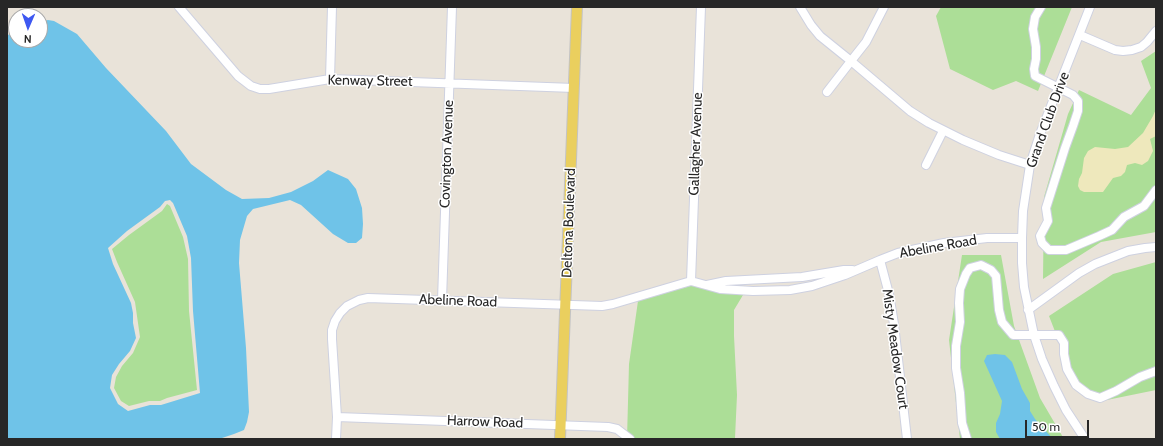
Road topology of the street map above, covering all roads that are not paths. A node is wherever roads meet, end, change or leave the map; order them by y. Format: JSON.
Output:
{"nodes":[{"id":1,"x":179,"y":7,"type":"edge"},
{"id":2,"x":332,"y":7,"type":"edge"},
{"id":3,"x":452,"y":7,"type":"edge"},
{"id":4,"x":577,"y":7,"type":"edge"},
{"id":5,"x":701,"y":7,"type":"edge"},
{"id":6,"x":800,"y":7,"type":"edge"},
{"id":7,"x":884,"y":7,"type":"edge"},
{"id":8,"x":1041,"y":7,"type":"edge"},
{"id":9,"x":1090,"y":7,"type":"edge"},
{"id":10,"x":1156,"y":31,"type":"edge"},
{"id":11,"x":1080,"y":35,"type":"junction"},
{"id":12,"x":851,"y":61,"type":"junction"},
{"id":13,"x":330,"y":79,"type":"junction"},
{"id":14,"x":450,"y":83,"type":"junction"},
{"id":15,"x":574,"y":88,"type":"junction"},
{"id":16,"x":1059,"y":88,"type":"junction"},
{"id":17,"x":827,"y":92,"type":"dead end"},
{"id":18,"x":943,"y":131,"type":"junction"},
{"id":19,"x":926,"y":165,"type":"dead end"},
{"id":20,"x":1030,"y":165,"type":"junction"},
{"id":21,"x":1156,"y":190,"type":"edge"},
{"id":22,"x":1022,"y":238,"type":"junction"},
{"id":23,"x":1156,"y":247,"type":"edge"},
{"id":24,"x":880,"y":260,"type":"junction"},
{"id":25,"x":857,"y":270,"type":"junction"},
{"id":26,"x":690,"y":281,"type":"junction"},
{"id":27,"x":705,"y":285,"type":"junction"},
{"id":28,"x":442,"y":300,"type":"junction"},
{"id":29,"x":566,"y":305,"type":"junction"},
{"id":30,"x":1028,"y":310,"type":"junction"},
{"id":31,"x":1034,"y":335,"type":"junction"},
{"id":32,"x":1156,"y":371,"type":"edge"},
{"id":33,"x":337,"y":417,"type":"junction"},
{"id":34,"x":561,"y":425,"type":"junction"},
{"id":35,"x":336,"y":439,"type":"edge"},
{"id":36,"x":560,"y":439,"type":"edge"},
{"id":37,"x":630,"y":439,"type":"edge"},
{"id":38,"x":907,"y":439,"type":"edge"},
{"id":39,"x":967,"y":439,"type":"edge"},
{"id":40,"x":1085,"y":439,"type":"edge"}],
"edges":[{"from":1,"to":13,"type":"street","name":"Kenway Street"},
{"from":2,"to":13,"type":"street"},
{"from":3,"to":14,"type":"street","name":"Covington Avenue"},
{"from":4,"to":15,"type":"main road","name":"Deltona Boulevard"},
{"from":5,"to":26,"type":"street","name":"Gallagher Avenue"},
{"from":6,"to":12,"type":"street"},
{"from":7,"to":12,"type":"street"},
{"from":8,"to":16,"type":"street"},
{"from":9,"to":11,"type":"street","name":"Grand Club Drive"},
{"from":10,"to":11,"type":"street"},
{"from":11,"to":16,"type":"street","name":"Grand Club Drive"},
{"from":12,"to":17,"type":"street"},
{"from":12,"to":18,"type":"street"},
{"from":13,"to":14,"type":"street","name":"Kenway Street"},
{"from":14,"to":15,"type":"street","name":"Kenway Street"},
{"from":14,"to":28,"type":"street","name":"Covington Avenue"},
{"from":15,"to":29,"type":"main road","name":"Deltona Boulevard"},
{"from":16,"to":20,"type":"street","name":"Grand Club Drive"},
{"from":16,"to":21,"type":"street"},
{"from":18,"to":19,"type":"street"},
{"from":18,"to":20,"type":"street"},
{"from":20,"to":22,"type":"street","name":"Grand Club Drive"},
{"from":22,"to":24,"type":"street","name":"Abeline Road"},
{"from":22,"to":30,"type":"street","name":"Grand Club Drive"},
{"from":23,"to":30,"type":"street"},
{"from":24,"to":25,"type":"street","name":"Abeline Road"},
{"from":24,"to":38,"type":"street","name":"Misty Meadow Court"},
{"from":25,"to":27,"type":"street","name":"Abeline Road"},
{"from":25,"to":27,"type":"street","name":"Abeline Road"},
{"from":26,"to":27,"type":"street","name":"Abeline Road"},
{"from":26,"to":29,"type":"street","name":"Abeline Road"},
{"from":28,"to":29,"type":"street","name":"Abeline Road"},
{"from":28,"to":33,"type":"street","name":"Abeline Road"},
{"from":29,"to":34,"type":"main road","name":"Deltona Boulevard"},
{"from":30,"to":31,"type":"street","name":"Grand Club Drive"},
{"from":31,"to":32,"type":"street"},
{"from":31,"to":39,"type":"street"},
{"from":31,"to":40,"type":"street","name":"Grand Club Drive"},
{"from":33,"to":34,"type":"street","name":"Harrow Road"},
{"from":33,"to":35,"type":"street","name":"Abeline Road"},
{"from":34,"to":36,"type":"main road","name":"Deltona Boulevard"},
{"from":34,"to":37,"type":"street","name":"Harrow Road"}]}
